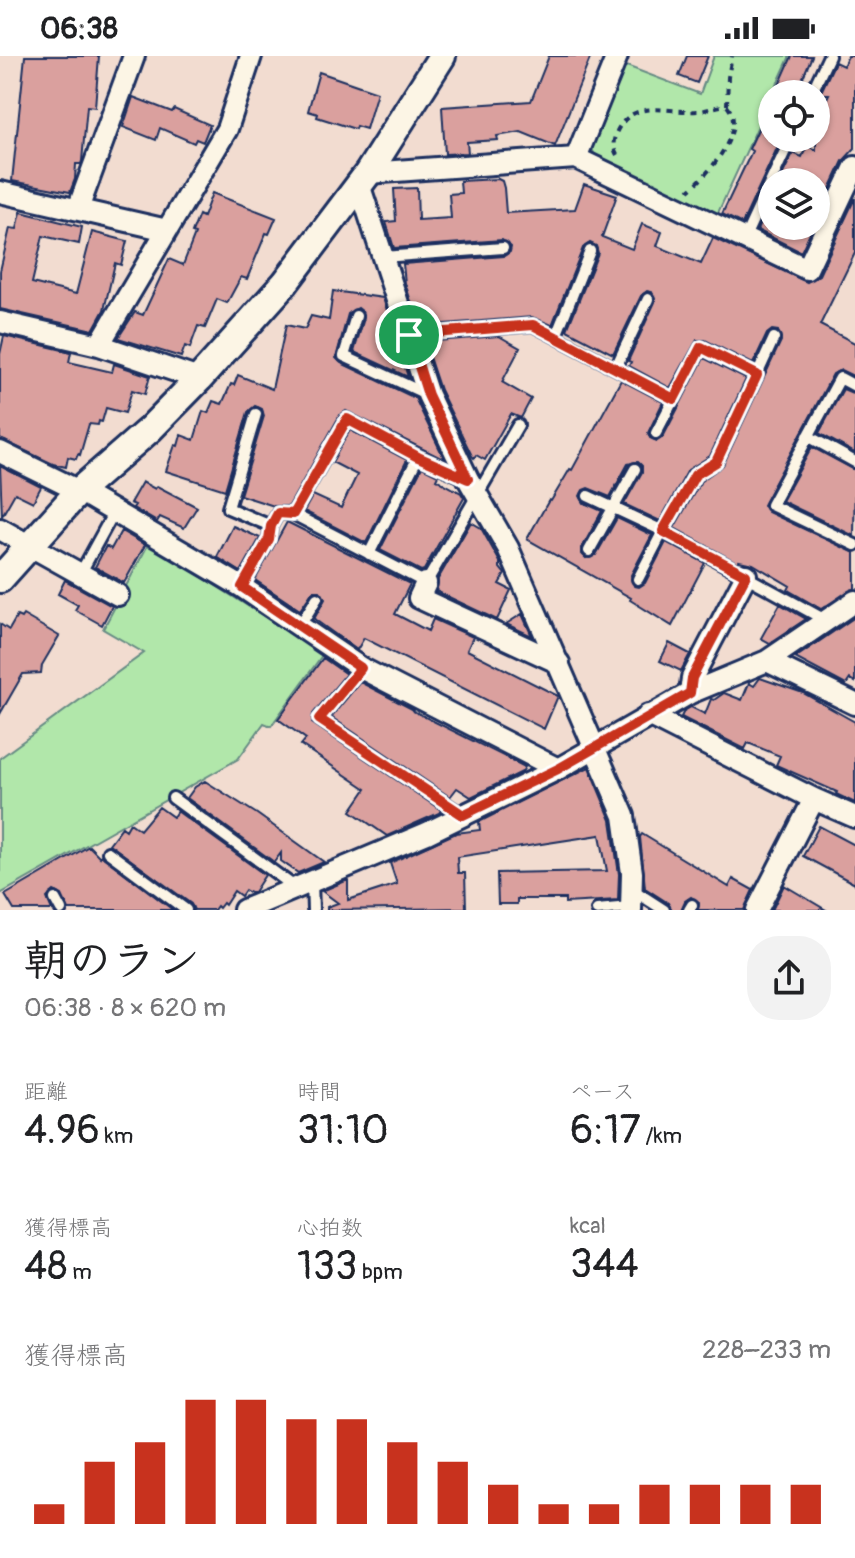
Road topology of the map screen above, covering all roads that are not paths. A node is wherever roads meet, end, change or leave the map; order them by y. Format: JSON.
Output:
{"nodes":[{"id":1,"x":134,"y":56,"type":"edge"},
{"id":2,"x":251,"y":56,"type":"edge"},
{"id":3,"x":442,"y":56,"type":"edge"},
{"id":4,"x":617,"y":56,"type":"edge"},
{"id":5,"x":829,"y":56,"type":"edge"},
{"id":6,"x":818,"y":80,"type":"edge"},
{"id":7,"x":784,"y":152,"type":"edge"},
{"id":8,"x":576,"y":158,"type":"junction"},
{"id":9,"x":855,"y":167,"type":"edge"},
{"id":10,"x":363,"y":179,"type":"junction"},
{"id":11,"x":0,"y":192,"type":"edge"},
{"id":12,"x":78,"y":209,"type":"junction"},
{"id":13,"x":167,"y":230,"type":"junction"},
{"id":14,"x":744,"y":239,"type":"junction"},
{"id":15,"x":503,"y":248,"type":"dead end"},
{"id":16,"x":590,"y":251,"type":"dead end"},
{"id":17,"x":383,"y":257,"type":"junction"},
{"id":18,"x":648,"y":299,"type":"dead end"},
{"id":19,"x":356,"y":316,"type":"dead end"},
{"id":20,"x":0,"y":322,"type":"edge"},
{"id":21,"x":409,"y":335,"type":"junction"},
{"id":22,"x":556,"y":336,"type":"junction"},
{"id":23,"x":774,"y":338,"type":"dead end"},
{"id":24,"x":99,"y":345,"type":"junction"},
{"id":25,"x":616,"y":367,"type":"junction"},
{"id":26,"x":757,"y":375,"type":"junction"},
{"id":27,"x":199,"y":379,"type":"junction"},
{"id":28,"x":855,"y":386,"type":"edge"},
{"id":29,"x":428,"y":395,"type":"junction"},
{"id":30,"x":674,"y":399,"type":"junction"},
{"id":31,"x":256,"y":414,"type":"dead end"},
{"id":32,"x":518,"y":425,"type":"dead end"},
{"id":33,"x":656,"y":433,"type":"dead end"},
{"id":34,"x":808,"y":436,"type":"junction"},
{"id":35,"x":0,"y":452,"type":"edge"},
{"id":36,"x":418,"y":457,"type":"junction"},
{"id":37,"x":855,"y":462,"type":"edge"},
{"id":38,"x":635,"y":469,"type":"dead end"},
{"id":39,"x":473,"y":488,"type":"junction"},
{"id":40,"x":79,"y":491,"type":"junction"},
{"id":41,"x":588,"y":496,"type":"dead end"},
{"id":42,"x":611,"y":507,"type":"junction"},
{"id":43,"x":114,"y":512,"type":"junction"},
{"id":44,"x":293,"y":514,"type":"junction"},
{"id":45,"x":271,"y":526,"type":"junction"},
{"id":46,"x":0,"y":529,"type":"edge"},
{"id":47,"x":663,"y":531,"type":"junction"},
{"id":48,"x":855,"y":545,"type":"edge"},
{"id":49,"x":31,"y":546,"type":"junction"},
{"id":50,"x":589,"y":551,"type":"dead end"},
{"id":51,"x":369,"y":554,"type":"junction"},
{"id":52,"x":80,"y":574,"type":"junction"},
{"id":53,"x":746,"y":575,"type":"junction"},
{"id":54,"x":0,"y":579,"type":"edge"},
{"id":55,"x":638,"y":579,"type":"dead end"},
{"id":56,"x":426,"y":583,"type":"junction"},
{"id":57,"x":242,"y":587,"type":"junction"},
{"id":58,"x":118,"y":595,"type":"dead end"},
{"id":59,"x":317,"y":598,"type":"dead end"},
{"id":60,"x":845,"y":612,"type":"edge"},
{"id":61,"x":299,"y":627,"type":"junction"},
{"id":62,"x":767,"y":661,"type":"junction"},
{"id":63,"x":559,"y":663,"type":"junction"},
{"id":64,"x":361,"y":668,"type":"junction"},
{"id":65,"x":690,"y":693,"type":"junction"},
{"id":66,"x":855,"y":704,"type":"edge"},
{"id":67,"x":648,"y":715,"type":"junction"},
{"id":68,"x":594,"y":748,"type":"junction"},
{"id":69,"x":558,"y":769,"type":"junction"},
{"id":70,"x":173,"y":798,"type":"dead end"},
{"id":71,"x":814,"y":799,"type":"junction"},
{"id":72,"x":463,"y":815,"type":"junction"},
{"id":73,"x":855,"y":817,"type":"edge"},
{"id":74,"x":108,"y":852,"type":"dead end"},
{"id":75,"x":305,"y":886,"type":"junction"},
{"id":76,"x":55,"y":899,"type":"dead end"},
{"id":77,"x":631,"y":902,"type":"edge"},
{"id":78,"x":759,"y":909,"type":"edge"},
{"id":79,"x":61,"y":910,"type":"edge"},
{"id":80,"x":186,"y":910,"type":"edge"},
{"id":81,"x":244,"y":910,"type":"edge"},
{"id":82,"x":313,"y":910,"type":"edge"},
{"id":83,"x":597,"y":910,"type":"edge"},
{"id":84,"x":664,"y":910,"type":"edge"}],
"edges":[{"from":1,"to":12,"type":"street"},
{"from":2,"to":13,"type":"street"},
{"from":3,"to":10,"type":"street"},
{"from":4,"to":8,"type":"street"},
{"from":5,"to":6,"type":"lane"},
{"from":7,"to":14,"type":"lane"},
{"from":8,"to":10,"type":"street"},
{"from":8,"to":14,"type":"street"},
{"from":9,"to":14,"type":"street"},
{"from":10,"to":17,"type":"street"},
{"from":10,"to":27,"type":"street"},
{"from":11,"to":12,"type":"street"},
{"from":12,"to":13,"type":"street"},
{"from":13,"to":24,"type":"street"},
{"from":15,"to":17,"type":"lane"},
{"from":16,"to":22,"type":"lane"},
{"from":17,"to":21,"type":"street"},
{"from":18,"to":25,"type":"lane"},
{"from":19,"to":29,"type":"lane"},
{"from":20,"to":24,"type":"street"},
{"from":21,"to":22,"type":"lane"},
{"from":21,"to":29,"type":"street"},
{"from":22,"to":25,"type":"lane"},
{"from":23,"to":26,"type":"lane"},
{"from":24,"to":27,"type":"street"},
{"from":25,"to":30,"type":"lane"},
{"from":26,"to":30,"type":"lane"},
{"from":26,"to":47,"type":"lane"},
{"from":27,"to":40,"type":"street"},
{"from":28,"to":34,"type":"lane"},
{"from":29,"to":39,"type":"street"},
{"from":30,"to":33,"type":"lane"},
{"from":31,"to":45,"type":"lane"},
{"from":32,"to":39,"type":"lane"},
{"from":34,"to":37,"type":"lane"},
{"from":34,"to":48,"type":"lane"},
{"from":35,"to":40,"type":"street"},
{"from":36,"to":39,"type":"lane"},
{"from":36,"to":44,"type":"lane"},
{"from":36,"to":51,"type":"lane"},
{"from":38,"to":42,"type":"lane"},
{"from":39,"to":56,"type":"lane"},
{"from":39,"to":63,"type":"street"},
{"from":40,"to":43,"type":"street"},
{"from":40,"to":49,"type":"street"},
{"from":41,"to":42,"type":"lane"},
{"from":42,"to":47,"type":"lane"},
{"from":42,"to":50,"type":"lane"},
{"from":43,"to":52,"type":"lane"},
{"from":43,"to":57,"type":"street"},
{"from":44,"to":45,"type":"lane"},
{"from":44,"to":51,"type":"lane"},
{"from":45,"to":57,"type":"lane"},
{"from":46,"to":49,"type":"street"},
{"from":47,"to":53,"type":"lane"},
{"from":47,"to":55,"type":"lane"},
{"from":49,"to":52,"type":"street"},
{"from":49,"to":54,"type":"street"},
{"from":51,"to":56,"type":"lane"},
{"from":52,"to":58,"type":"street"},
{"from":53,"to":60,"type":"lane"},
{"from":53,"to":65,"type":"street"},
{"from":56,"to":63,"type":"street"},
{"from":57,"to":61,"type":"street"},
{"from":59,"to":61,"type":"lane"},
{"from":60,"to":62,"type":"street"},
{"from":61,"to":64,"type":"street"},
{"from":62,"to":65,"type":"street"},
{"from":62,"to":66,"type":"street"},
{"from":63,"to":68,"type":"street"},
{"from":64,"to":69,"type":"street"},
{"from":64,"to":72,"type":"lane"},
{"from":65,"to":67,"type":"street"},
{"from":67,"to":68,"type":"street"},
{"from":67,"to":71,"type":"street"},
{"from":68,"to":69,"type":"street"},
{"from":68,"to":77,"type":"street"},
{"from":69,"to":72,"type":"street"},
{"from":70,"to":75,"type":"lane"},
{"from":71,"to":73,"type":"street"},
{"from":71,"to":78,"type":"street"},
{"from":72,"to":75,"type":"street"},
{"from":74,"to":80,"type":"lane"},
{"from":75,"to":81,"type":"street"},
{"from":75,"to":82,"type":"lane"},
{"from":76,"to":79,"type":"lane"},
{"from":77,"to":83,"type":"lane"},
{"from":77,"to":84,"type":"lane"}]}
